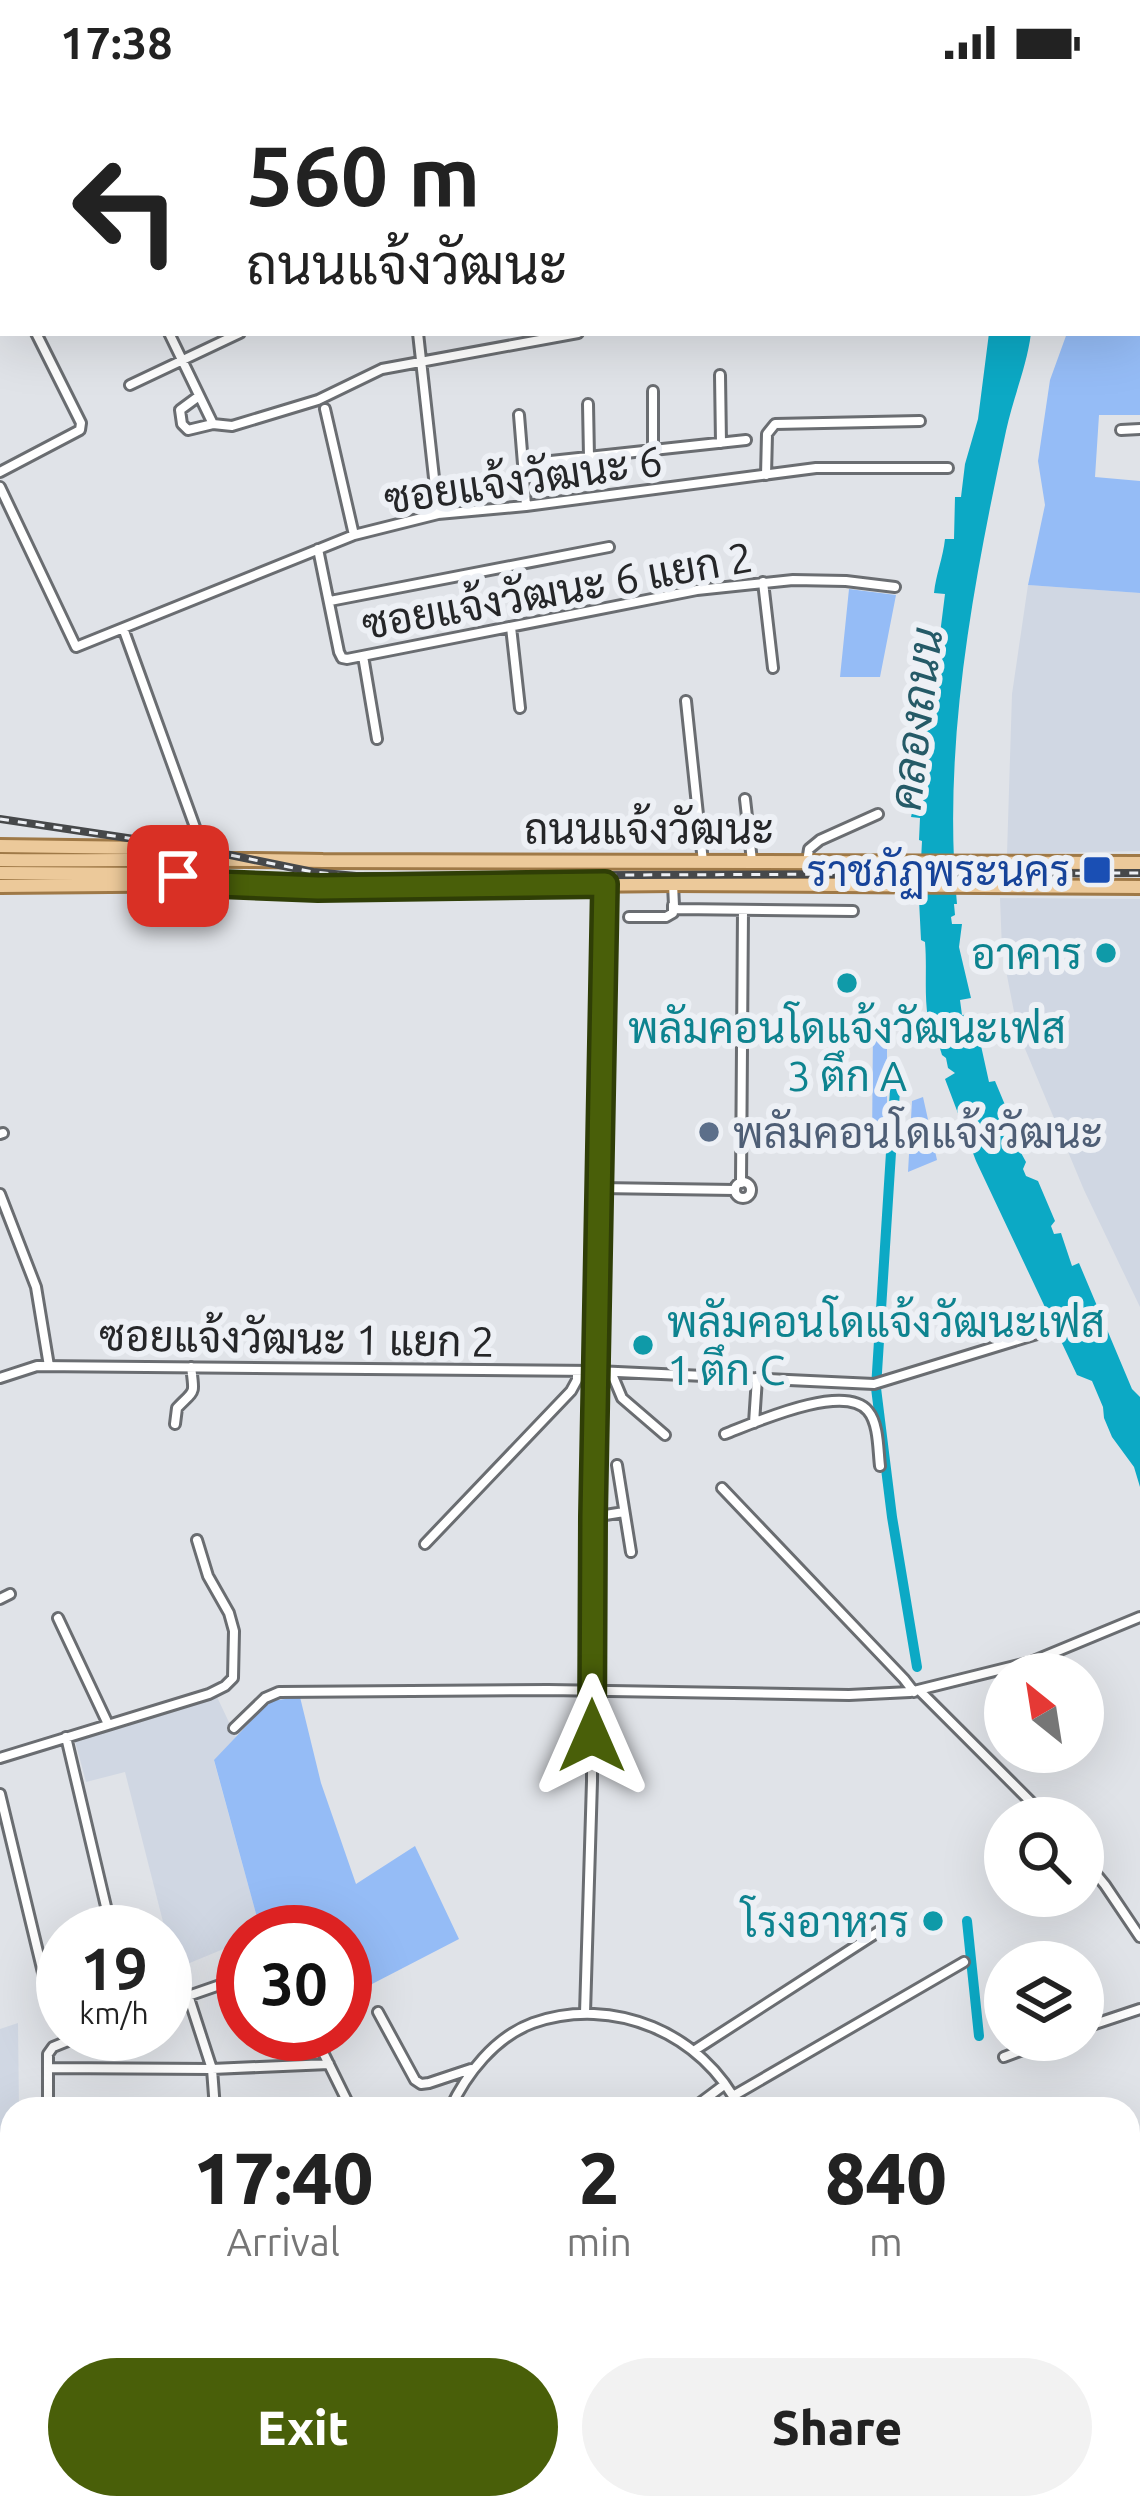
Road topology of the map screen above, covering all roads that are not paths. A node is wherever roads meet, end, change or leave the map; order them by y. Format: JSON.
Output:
{"nodes":[{"id":1,"x":37,"y":336,"type":"edge"},
{"id":2,"x":171,"y":336,"type":"edge"},
{"id":3,"x":234,"y":336,"type":"edge"},
{"id":4,"x":418,"y":336,"type":"edge"},
{"id":5,"x":563,"y":336,"type":"edge"},
{"id":6,"x":182,"y":360,"type":"junction"},
{"id":7,"x":421,"y":364,"type":"junction"},
{"id":8,"x":720,"y":375,"type":"dead end"},
{"id":9,"x":130,"y":385,"type":"dead end"},
{"id":10,"x":652,"y":391,"type":"dead end"},
{"id":11,"x":199,"y":397,"type":"junction"},
{"id":12,"x":589,"y":404,"type":"dead end"},
{"id":13,"x":326,"y":409,"type":"dead end"},
{"id":14,"x":519,"y":416,"type":"dead end"},
{"id":15,"x":920,"y":421,"type":"dead end"},
{"id":16,"x":213,"y":424,"type":"junction"},
{"id":17,"x":1140,"y":429,"type":"edge"},
{"id":18,"x":1121,"y":430,"type":"dead end"},
{"id":19,"x":746,"y":440,"type":"dead end"},
{"id":20,"x":721,"y":443,"type":"junction"},
{"id":21,"x":652,"y":450,"type":"junction"},
{"id":22,"x":590,"y":457,"type":"junction"},
{"id":23,"x":523,"y":464,"type":"junction"},
{"id":24,"x":948,"y":468,"type":"dead end"},
{"id":25,"x":0,"y":472,"type":"edge"},
{"id":26,"x":766,"y":476,"type":"junction"},
{"id":27,"x":0,"y":487,"type":"edge"},
{"id":28,"x":526,"y":506,"type":"junction"},
{"id":29,"x":438,"y":514,"type":"junction"},
{"id":30,"x":354,"y":535,"type":"junction"},
{"id":31,"x":609,"y":547,"type":"dead end"},
{"id":32,"x":318,"y":549,"type":"junction"},
{"id":33,"x":764,"y":582,"type":"junction"},
{"id":34,"x":895,"y":587,"type":"dead end"},
{"id":35,"x":329,"y":601,"type":"junction"},
{"id":36,"x":511,"y":627,"type":"junction"},
{"id":37,"x":123,"y":628,"type":"junction"},
{"id":38,"x":363,"y":656,"type":"junction"},
{"id":39,"x":773,"y":668,"type":"dead end"},
{"id":40,"x":686,"y":701,"type":"dead end"},
{"id":41,"x":520,"y":708,"type":"dead end"},
{"id":42,"x":377,"y":739,"type":"dead end"},
{"id":43,"x":745,"y":800,"type":"dead end"},
{"id":44,"x":878,"y":814,"type":"dead end"},
{"id":45,"x":0,"y":846,"type":"edge"},
{"id":46,"x":205,"y":853,"type":"junction"},
{"id":47,"x":230,"y":858,"type":"junction"},
{"id":48,"x":0,"y":860,"type":"edge"},
{"id":49,"x":704,"y":862,"type":"junction"},
{"id":50,"x":752,"y":862,"type":"junction"},
{"id":51,"x":807,"y":862,"type":"junction"},
{"id":52,"x":1140,"y":863,"type":"edge"},
{"id":53,"x":95,"y":867,"type":"junction"},
{"id":54,"x":0,"y":873,"type":"edge"},
{"id":55,"x":219,"y":884,"type":"junction"},
{"id":56,"x":605,"y":884,"type":"junction"},
{"id":57,"x":673,"y":884,"type":"junction"},
{"id":58,"x":0,"y":886,"type":"edge"},
{"id":59,"x":1140,"y":887,"type":"edge"},
{"id":60,"x":674,"y":903,"type":"junction"},
{"id":61,"x":743,"y":910,"type":"junction"},
{"id":62,"x":853,"y":911,"type":"dead end"},
{"id":63,"x":629,"y":917,"type":"dead end"},
{"id":64,"x":599,"y":1188,"type":"junction"},
{"id":65,"x":0,"y":1194,"type":"edge"},
{"id":66,"x":1049,"y":1326,"type":"dead end"},
{"id":67,"x":49,"y":1366,"type":"junction"},
{"id":68,"x":191,"y":1367,"type":"junction"},
{"id":69,"x":577,"y":1371,"type":"junction"},
{"id":70,"x":596,"y":1371,"type":"junction"},
{"id":71,"x":611,"y":1373,"type":"junction"},
{"id":72,"x":0,"y":1378,"type":"edge"},
{"id":73,"x":757,"y":1378,"type":"junction"},
{"id":74,"x":754,"y":1423,"type":"junction"},
{"id":75,"x":175,"y":1424,"type":"dead end"},
{"id":76,"x":725,"y":1434,"type":"dead end"},
{"id":77,"x":665,"y":1435,"type":"dead end"},
{"id":78,"x":617,"y":1466,"type":"dead end"},
{"id":79,"x":880,"y":1466,"type":"dead end"},
{"id":80,"x":722,"y":1488,"type":"dead end"},
{"id":81,"x":624,"y":1512,"type":"junction"},
{"id":82,"x":593,"y":1517,"type":"junction"},
{"id":83,"x":196,"y":1540,"type":"dead end"},
{"id":84,"x":425,"y":1544,"type":"dead end"},
{"id":85,"x":631,"y":1552,"type":"dead end"},
{"id":86,"x":1140,"y":1617,"type":"edge"},
{"id":87,"x":58,"y":1618,"type":"dead end"},
{"id":88,"x":593,"y":1691,"type":"junction"},
{"id":89,"x":916,"y":1691,"type":"junction"},
{"id":90,"x":108,"y":1724,"type":"junction"},
{"id":91,"x":235,"y":1728,"type":"dead end"},
{"id":92,"x":66,"y":1737,"type":"junction"},
{"id":93,"x":0,"y":1758,"type":"edge"},
{"id":94,"x":0,"y":1794,"type":"edge"},
{"id":95,"x":1025,"y":1797,"type":"edge"},
{"id":96,"x":1104,"y":1883,"type":"edge"},
{"id":97,"x":106,"y":1905,"type":"edge"},
{"id":98,"x":896,"y":1921,"type":"dead end"},
{"id":99,"x":1140,"y":1937,"type":"edge"},
{"id":100,"x":36,"y":1944,"type":"edge"},
{"id":101,"x":964,"y":1961,"type":"dead end"},
{"id":102,"x":192,"y":2008,"type":"edge"},
{"id":103,"x":1140,"y":2009,"type":"edge"},
{"id":104,"x":378,"y":2012,"type":"dead end"},
{"id":105,"x":585,"y":2013,"type":"junction"},
{"id":106,"x":1104,"y":2021,"type":"edge"},
{"id":107,"x":695,"y":2050,"type":"junction"},
{"id":108,"x":48,"y":2061,"type":"edge"},
{"id":109,"x":327,"y":2061,"type":"edge"},
{"id":110,"x":328,"y":2064,"type":"junction"},
{"id":111,"x":48,"y":2068,"type":"junction"},
{"id":112,"x":212,"y":2069,"type":"junction"},
{"id":113,"x":473,"y":2069,"type":"junction"},
{"id":114,"x":724,"y":2085,"type":"junction"},
{"id":115,"x":733,"y":2096,"type":"joint"},
{"id":116,"x":48,"y":2097,"type":"edge"},
{"id":117,"x":214,"y":2097,"type":"edge"},
{"id":118,"x":345,"y":2097,"type":"edge"},
{"id":119,"x":455,"y":2097,"type":"edge"},
{"id":120,"x":708,"y":2097,"type":"edge"}],
"edges":[{"from":1,"to":25,"type":"street"},
{"from":2,"to":6,"type":"street"},
{"from":3,"to":6,"type":"street"},
{"from":4,"to":7,"type":"street"},
{"from":5,"to":7,"type":"street"},
{"from":6,"to":9,"type":"street"},
{"from":6,"to":11,"type":"street"},
{"from":7,"to":16,"type":"street"},
{"from":7,"to":29,"type":"street"},
{"from":8,"to":20,"type":"street"},
{"from":10,"to":21,"type":"street"},
{"from":11,"to":16,"type":"street"},
{"from":11,"to":16,"type":"street"},
{"from":12,"to":22,"type":"street"},
{"from":13,"to":30,"type":"street"},
{"from":14,"to":23,"type":"street"},
{"from":15,"to":26,"type":"street"},
{"from":17,"to":18,"type":"street"},
{"from":19,"to":20,"type":"street"},
{"from":20,"to":21,"type":"street"},
{"from":21,"to":22,"type":"street"},
{"from":22,"to":23,"type":"street"},
{"from":23,"to":28,"type":"street"},
{"from":24,"to":26,"type":"street","name":"ซอยแจ้งวัฒนะ 6"},
{"from":26,"to":28,"type":"street","name":"ซอยแจ้งวัฒนะ 6"},
{"from":27,"to":37,"type":"street","name":"ซอยแจ้งวัฒนะ 6"},
{"from":28,"to":29,"type":"street","name":"ซอยแจ้งวัฒนะ 6"},
{"from":29,"to":30,"type":"street","name":"ซอยแจ้งวัฒนะ 6"},
{"from":30,"to":32,"type":"street","name":"ซอยแจ้งวัฒนะ 6"},
{"from":31,"to":35,"type":"street"},
{"from":32,"to":35,"type":"street","name":"ซอยแจ้งวัฒนะ 6 แยก 2"},
{"from":32,"to":37,"type":"street","name":"ซอยแจ้งวัฒนะ 6"},
{"from":33,"to":34,"type":"street","name":"ซอยแจ้งวัฒนะ 6 แยก 2"},
{"from":33,"to":36,"type":"street","name":"ซอยแจ้งวัฒนะ 6 แยก 2"},
{"from":33,"to":39,"type":"street"},
{"from":35,"to":38,"type":"street","name":"ซอยแจ้งวัฒนะ 6 แยก 2"},
{"from":36,"to":38,"type":"street","name":"ซอยแจ้งวัฒนะ 6 แยก 2"},
{"from":36,"to":41,"type":"street"},
{"from":37,"to":46,"type":"street"},
{"from":38,"to":42,"type":"street"},
{"from":40,"to":49,"type":"street"},
{"from":43,"to":50,"type":"street"},
{"from":44,"to":51,"type":"street"},
{"from":45,"to":46,"type":"main road","name":"ถนนแจ้งวัฒนะ"},
{"from":46,"to":47,"type":"main road","name":"ถนนแจ้งวัฒนะ"},
{"from":47,"to":49,"type":"main road","name":"ถนนแจ้งวัฒนะ"},
{"from":47,"to":53,"type":"main road","name":"ถนนแจ้งวัฒนะ"},
{"from":48,"to":53,"type":"main road","name":"ถนนแจ้งวัฒนะ"},
{"from":49,"to":50,"type":"main road","name":"ถนนแจ้งวัฒนะ"},
{"from":50,"to":51,"type":"main road","name":"ถนนแจ้งวัฒนะ"},
{"from":51,"to":52,"type":"main road","name":"ถนนแจ้งวัฒนะ"},
{"from":53,"to":54,"type":"main road","name":"ถนนแจ้งวัฒนะ"},
{"from":53,"to":55,"type":"main road","name":"ถนนแจ้งวัฒนะ"},
{"from":55,"to":56,"type":"main road","name":"ถนนแจ้งวัฒนะ"},
{"from":55,"to":58,"type":"main road","name":"ถนนแจ้งวัฒนะ"},
{"from":56,"to":57,"type":"main road","name":"ถนนแจ้งวัฒนะ"},
{"from":56,"to":64,"type":"street"},
{"from":57,"to":59,"type":"main road","name":"ถนนแจ้งวัฒนะ"},
{"from":57,"to":60,"type":"street"},
{"from":60,"to":61,"type":"street"},
{"from":60,"to":63,"type":"street"},
{"from":61,"to":62,"type":"street"},
{"from":61,"to":64,"type":"street"},
{"from":64,"to":70,"type":"street"},
{"from":65,"to":67,"type":"street"},
{"from":66,"to":73,"type":"street","name":"ซอยแจ้งวัฒนะ 1 แยก 2"},
{"from":67,"to":68,"type":"street","name":"ซอยแจ้งวัฒนะ 1 แยก 2"},
{"from":67,"to":72,"type":"street","name":"ซอยแจ้งวัฒนะ 1 แยก 2"},
{"from":68,"to":69,"type":"street","name":"ซอยแจ้งวัฒนะ 1 แยก 2"},
{"from":68,"to":75,"type":"street"},
{"from":69,"to":70,"type":"street","name":"ซอยแจ้งวัฒนะ 1 แยก 2"},
{"from":69,"to":84,"type":"street"},
{"from":70,"to":71,"type":"street","name":"ซอยแจ้งวัฒนะ 1 แยก 2"},
{"from":70,"to":82,"type":"street"},
{"from":71,"to":73,"type":"street","name":"ซอยแจ้งวัฒนะ 1 แยก 2"},
{"from":71,"to":77,"type":"street"},
{"from":73,"to":74,"type":"street"},
{"from":74,"to":76,"type":"street"},
{"from":74,"to":79,"type":"street"},
{"from":78,"to":81,"type":"street"},
{"from":80,"to":89,"type":"street"},
{"from":81,"to":82,"type":"street"},
{"from":81,"to":85,"type":"street"},
{"from":82,"to":88,"type":"street"},
{"from":83,"to":90,"type":"street"},
{"from":86,"to":89,"type":"street"},
{"from":87,"to":90,"type":"street"},
{"from":88,"to":89,"type":"street"},
{"from":88,"to":91,"type":"street"},
{"from":88,"to":105,"type":"street"},
{"from":89,"to":95,"type":"street"},
{"from":90,"to":92,"type":"street"},
{"from":92,"to":93,"type":"street"},
{"from":92,"to":97,"type":"street"},
{"from":94,"to":100,"type":"street"},
{"from":96,"to":99,"type":"street"},
{"from":98,"to":107,"type":"street"},
{"from":101,"to":115,"type":"street"},
{"from":102,"to":112,"type":"street"},
{"from":103,"to":106,"type":"street"},
{"from":104,"to":113,"type":"street"},
{"from":105,"to":107,"type":"street"},
{"from":105,"to":113,"type":"street"},
{"from":107,"to":114,"type":"street"},
{"from":108,"to":111,"type":"street"},
{"from":109,"to":110,"type":"street"},
{"from":110,"to":112,"type":"street"},
{"from":110,"to":118,"type":"street"},
{"from":111,"to":112,"type":"street"},
{"from":111,"to":116,"type":"street"},
{"from":112,"to":117,"type":"street"},
{"from":113,"to":119,"type":"street"},
{"from":114,"to":115,"type":"street"},
{"from":114,"to":120,"type":"street"}]}
